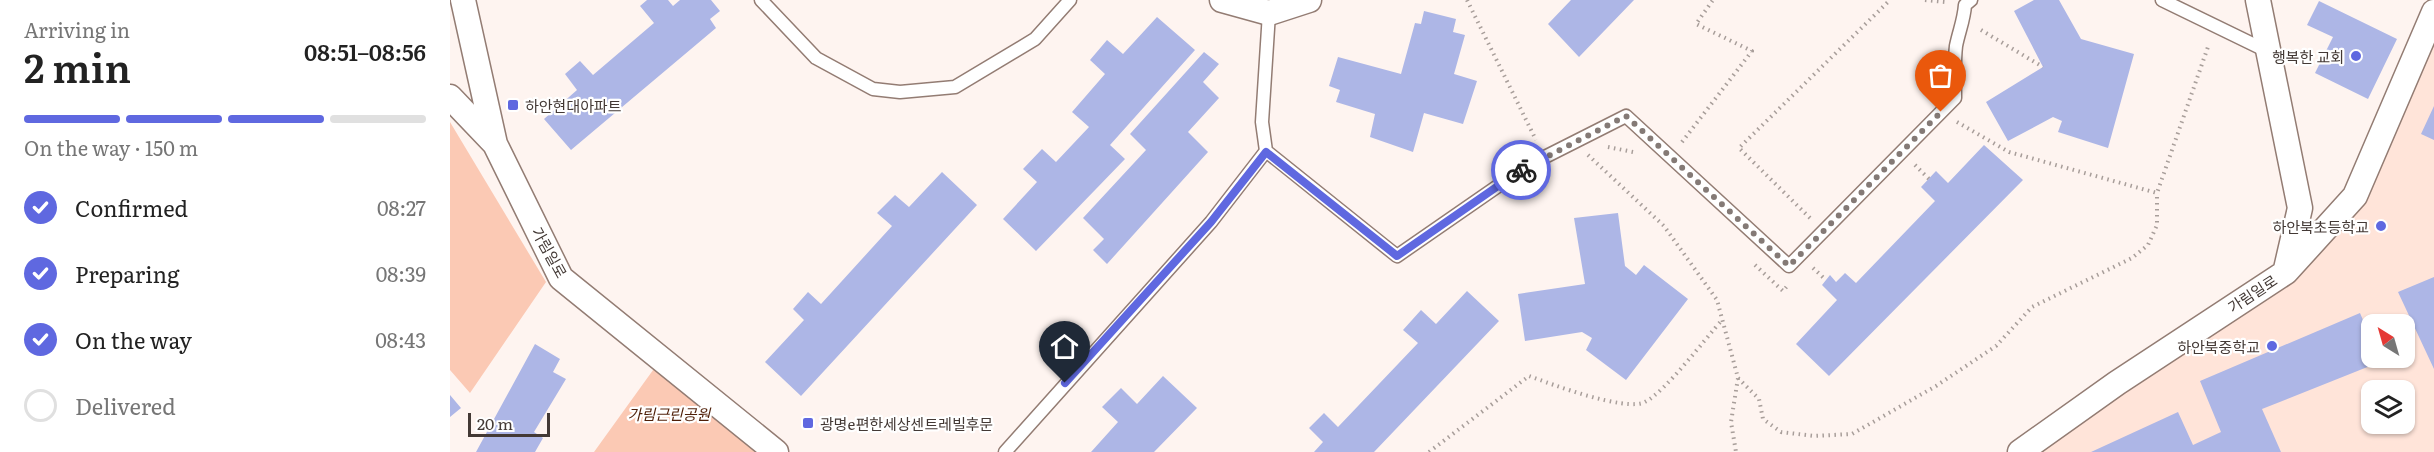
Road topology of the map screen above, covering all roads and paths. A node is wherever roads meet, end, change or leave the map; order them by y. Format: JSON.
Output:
{"nodes":[{"id":1,"x":463,"y":0,"type":"edge"},
{"id":2,"x":761,"y":0,"type":"edge"},
{"id":3,"x":1070,"y":0,"type":"edge"},
{"id":4,"x":1222,"y":0,"type":"edge"},
{"id":5,"x":1309,"y":0,"type":"edge"},
{"id":6,"x":1467,"y":0,"type":"edge"},
{"id":7,"x":1713,"y":0,"type":"edge"},
{"id":8,"x":1890,"y":0,"type":"edge"},
{"id":9,"x":1971,"y":0,"type":"edge"},
{"id":10,"x":2162,"y":0,"type":"edge"},
{"id":11,"x":2258,"y":0,"type":"edge"},
{"id":12,"x":2434,"y":12,"type":"edge"},
{"id":13,"x":1269,"y":13,"type":"junction"},
{"id":14,"x":1964,"y":21,"type":"junction"},
{"id":15,"x":2216,"y":26,"type":"junction"},
{"id":16,"x":2268,"y":52,"type":"junction"},
{"id":17,"x":2043,"y":67,"type":"dead end"},
{"id":18,"x":450,"y":97,"type":"edge"},
{"id":19,"x":1952,"y":119,"type":"dead end"},
{"id":20,"x":1575,"y":142,"type":"junction"},
{"id":21,"x":495,"y":144,"type":"junction"},
{"id":22,"x":1266,"y":152,"type":"junction"},
{"id":23,"x":1545,"y":157,"type":"junction"},
{"id":24,"x":1671,"y":157,"type":"junction"},
{"id":25,"x":1640,"y":159,"type":"dead end"},
{"id":26,"x":2157,"y":193,"type":"junction"},
{"id":27,"x":1823,"y":232,"type":"junction"},
{"id":28,"x":1749,"y":260,"type":"dead end"},
{"id":29,"x":2286,"y":272,"type":"junction"},
{"id":30,"x":1791,"y":282,"type":"dead end"},
{"id":31,"x":1722,"y":320,"type":"junction"},
{"id":32,"x":1738,"y":378,"type":"junction"},
{"id":33,"x":776,"y":452,"type":"edge"},
{"id":34,"x":1005,"y":452,"type":"edge"},
{"id":35,"x":1429,"y":452,"type":"edge"},
{"id":36,"x":1736,"y":452,"type":"edge"},
{"id":37,"x":2020,"y":452,"type":"edge"}],
"edges":[{"from":1,"to":21,"type":"street","name":"가림일로"},
{"from":2,"to":3,"type":"lane"},
{"from":4,"to":13,"type":"street"},
{"from":5,"to":13,"type":"street"},
{"from":6,"to":23,"type":"path"},
{"from":7,"to":24,"type":"path"},
{"from":8,"to":27,"type":"path"},
{"from":9,"to":14,"type":"lane"},
{"from":10,"to":15,"type":"lane"},
{"from":11,"to":16,"type":"street","name":"가림일로"},
{"from":12,"to":29,"type":"street"},
{"from":13,"to":22,"type":"lane"},
{"from":14,"to":17,"type":"path"},
{"from":14,"to":27,"type":"lane"},
{"from":15,"to":16,"type":"lane"},
{"from":15,"to":26,"type":"path"},
{"from":16,"to":29,"type":"street","name":"가림일로"},
{"from":18,"to":21,"type":"street"},
{"from":19,"to":26,"type":"path"},
{"from":20,"to":23,"type":"lane"},
{"from":20,"to":24,"type":"lane"},
{"from":20,"to":25,"type":"path"},
{"from":20,"to":31,"type":"path"},
{"from":21,"to":33,"type":"street","name":"가림일로"},
{"from":22,"to":23,"type":"lane"},
{"from":22,"to":34,"type":"lane"},
{"from":24,"to":27,"type":"lane"},
{"from":26,"to":32,"type":"path"},
{"from":28,"to":30,"type":"path"},
{"from":29,"to":37,"type":"street","name":"가림일로"},
{"from":31,"to":32,"type":"path"},
{"from":31,"to":35,"type":"path"},
{"from":32,"to":36,"type":"path"}]}
